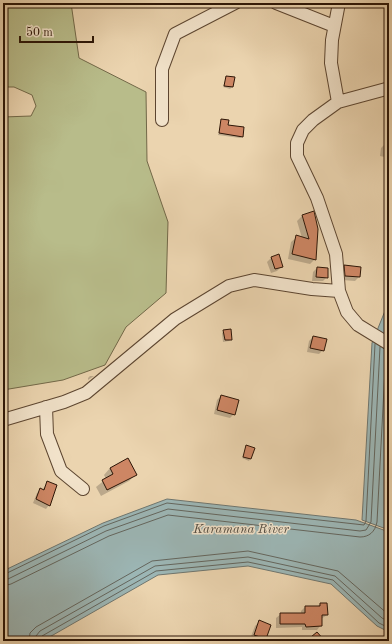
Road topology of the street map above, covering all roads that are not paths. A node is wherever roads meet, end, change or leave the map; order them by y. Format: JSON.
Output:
{"nodes":[{"id":1,"x":235,"y":3,"type":"edge"},
{"id":2,"x":276,"y":3,"type":"edge"},
{"id":3,"x":339,"y":3,"type":"edge"},
{"id":4,"x":334,"y":26,"type":"junction"},
{"id":5,"x":386,"y":89,"type":"dead end"},
{"id":6,"x":338,"y":102,"type":"junction"},
{"id":7,"x":162,"y":120,"type":"dead end"},
{"id":8,"x":340,"y":291,"type":"junction"},
{"id":9,"x":389,"y":344,"type":"edge"},
{"id":10,"x":46,"y":407,"type":"junction"},
{"id":11,"x":3,"y":420,"type":"edge"},
{"id":12,"x":83,"y":489,"type":"dead end"}],
"edges":[{"from":1,"to":7,"type":"street"},
{"from":2,"to":4,"type":"street"},
{"from":3,"to":4,"type":"street"},
{"from":4,"to":6,"type":"street"},
{"from":5,"to":6,"type":"street"},
{"from":6,"to":8,"type":"street"},
{"from":8,"to":9,"type":"street"},
{"from":8,"to":10,"type":"street"},
{"from":10,"to":11,"type":"street"},
{"from":10,"to":12,"type":"street"}]}
